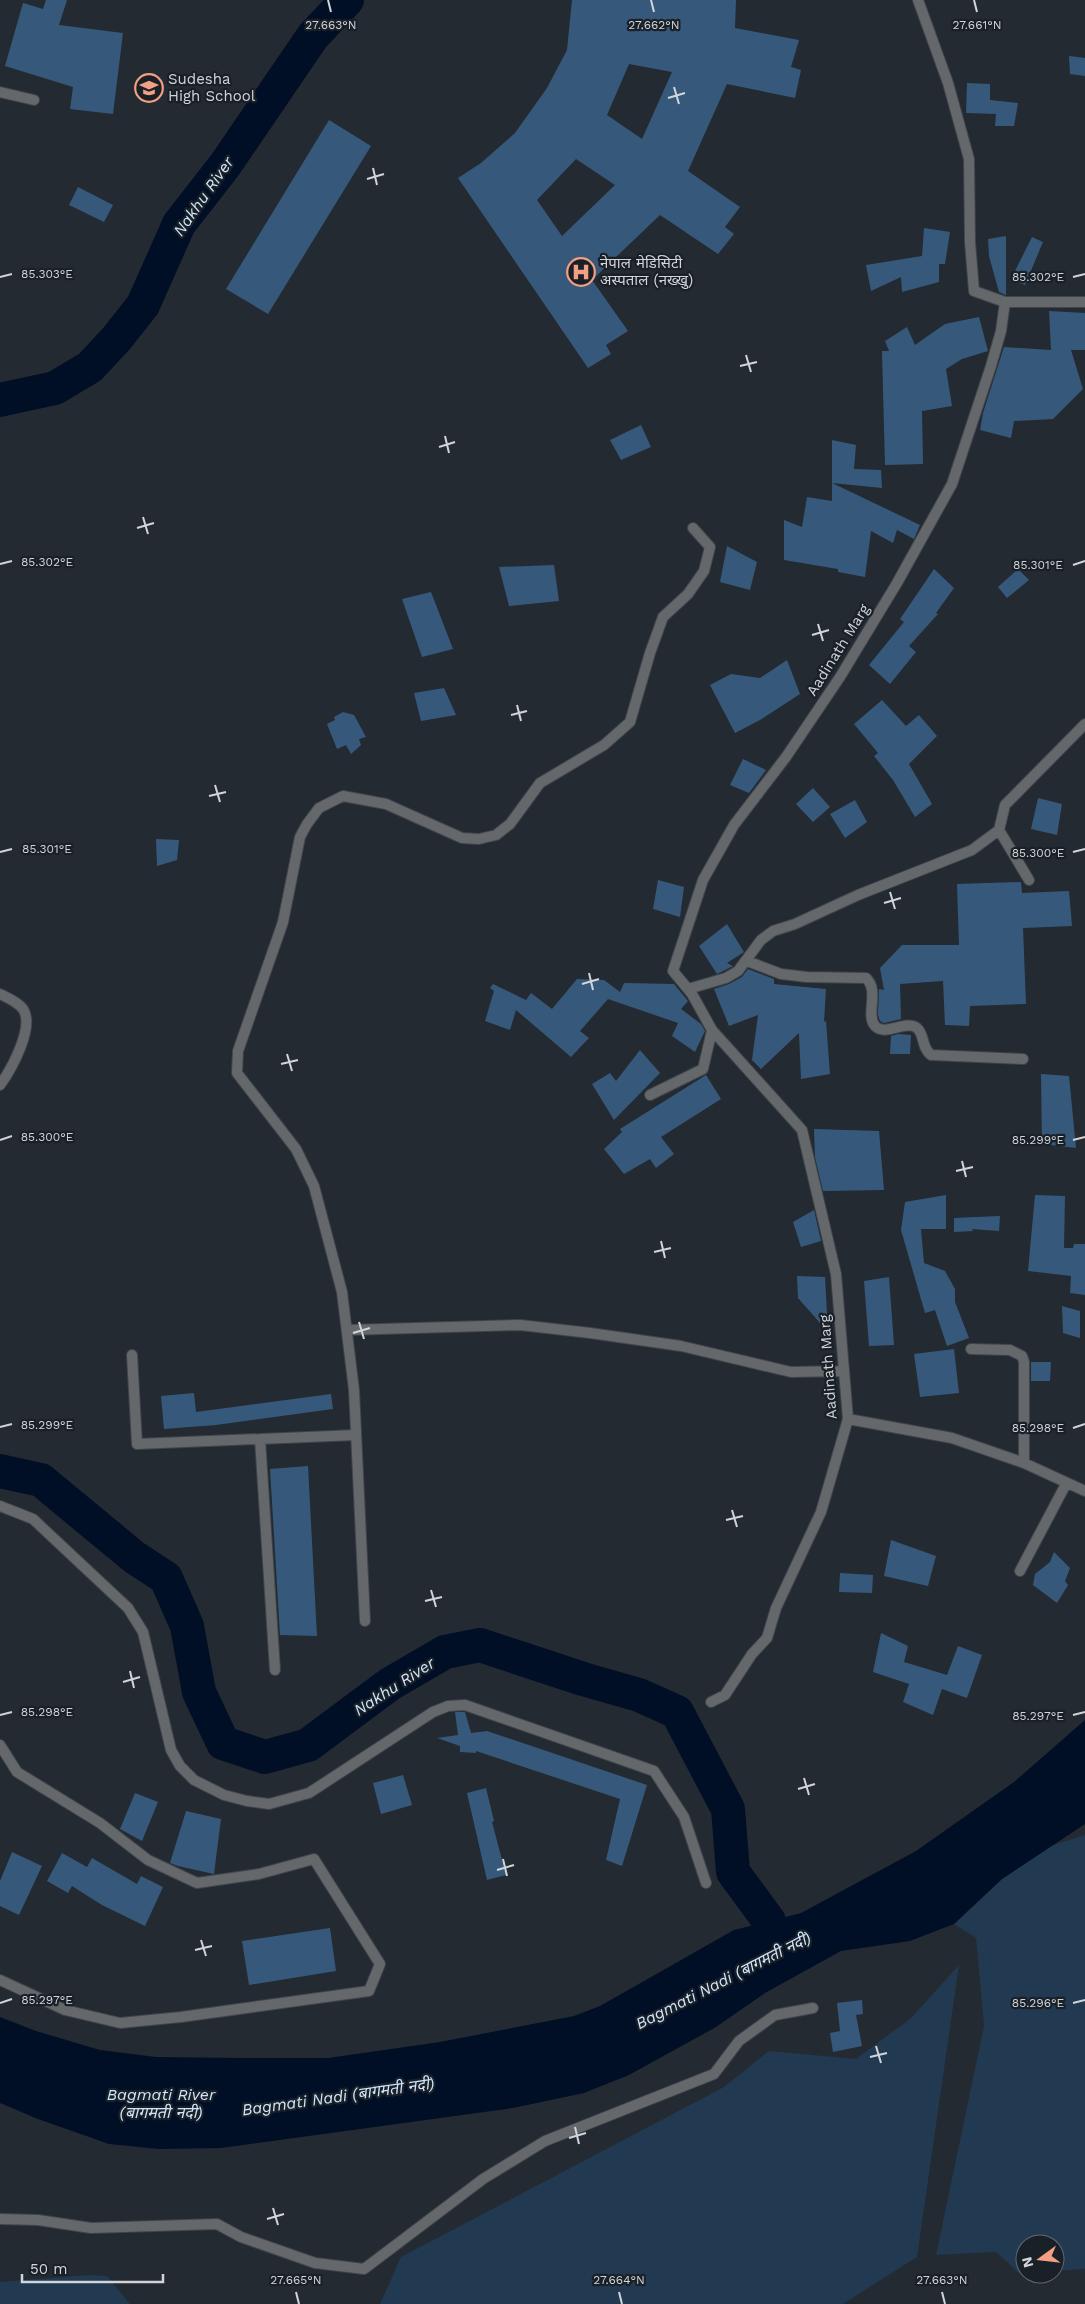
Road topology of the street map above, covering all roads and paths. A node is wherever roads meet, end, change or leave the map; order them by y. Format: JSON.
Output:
{"nodes":[{"id":1,"x":918,"y":0,"type":"edge"},
{"id":2,"x":0,"y":92,"type":"edge"},
{"id":3,"x":34,"y":100,"type":"dead end"},
{"id":4,"x":1005,"y":302,"type":"junction"},
{"id":5,"x":1085,"y":302,"type":"edge"},
{"id":6,"x":693,"y":528,"type":"dead end"},
{"id":7,"x":1085,"y":724,"type":"edge"},
{"id":8,"x":999,"y":830,"type":"junction"},
{"id":9,"x":1029,"y":880,"type":"dead end"},
{"id":10,"x":747,"y":961,"type":"junction"},
{"id":11,"x":690,"y":992,"type":"junction"},
{"id":12,"x":0,"y":994,"type":"edge"},
{"id":13,"x":712,"y":1030,"type":"junction"},
{"id":14,"x":1023,"y":1059,"type":"dead end"},
{"id":15,"x":0,"y":1085,"type":"edge"},
{"id":16,"x":650,"y":1096,"type":"dead end"},
{"id":17,"x":347,"y":1330,"type":"junction"},
{"id":18,"x":971,"y":1349,"type":"dead end"},
{"id":19,"x":132,"y":1356,"type":"dead end"},
{"id":20,"x":844,"y":1371,"type":"junction"},
{"id":21,"x":848,"y":1419,"type":"junction"},
{"id":22,"x":356,"y":1435,"type":"junction"},
{"id":23,"x":260,"y":1439,"type":"junction"},
{"id":24,"x":1024,"y":1463,"type":"junction"},
{"id":25,"x":1066,"y":1484,"type":"junction"},
{"id":26,"x":1085,"y":1491,"type":"edge"},
{"id":27,"x":0,"y":1506,"type":"edge"},
{"id":28,"x":1020,"y":1571,"type":"dead end"},
{"id":29,"x":365,"y":1621,"type":"dead end"},
{"id":30,"x":275,"y":1670,"type":"dead end"},
{"id":31,"x":710,"y":1702,"type":"dead end"},
{"id":32,"x":0,"y":1745,"type":"edge"},
{"id":33,"x":706,"y":1883,"type":"dead end"},
{"id":34,"x":0,"y":1980,"type":"edge"},
{"id":35,"x":814,"y":2008,"type":"dead end"},
{"id":36,"x":0,"y":2218,"type":"edge"}],
"edges":[{"from":1,"to":4,"type":"street"},
{"from":2,"to":3,"type":"street"},
{"from":4,"to":5,"type":"street"},
{"from":4,"to":11,"type":"street","name":"Aadinath Marg"},
{"from":6,"to":17,"type":"street"},
{"from":7,"to":8,"type":"street"},
{"from":8,"to":9,"type":"street"},
{"from":8,"to":10,"type":"street"},
{"from":10,"to":11,"type":"street"},
{"from":10,"to":14,"type":"street"},
{"from":11,"to":13,"type":"street","name":"Aadinath Marg"},
{"from":12,"to":15,"type":"street"},
{"from":13,"to":16,"type":"street"},
{"from":13,"to":20,"type":"street","name":"Aadinath Marg"},
{"from":17,"to":20,"type":"street"},
{"from":17,"to":22,"type":"street"},
{"from":18,"to":24,"type":"street"},
{"from":19,"to":23,"type":"street"},
{"from":20,"to":21,"type":"street","name":"Aadinath Marg"},
{"from":21,"to":24,"type":"street"},
{"from":21,"to":31,"type":"street","name":"Aadinath Marg"},
{"from":22,"to":23,"type":"street"},
{"from":22,"to":29,"type":"street"},
{"from":23,"to":30,"type":"street"},
{"from":24,"to":25,"type":"street"},
{"from":25,"to":26,"type":"street"},
{"from":25,"to":28,"type":"street"},
{"from":27,"to":33,"type":"street"},
{"from":32,"to":34,"type":"street"},
{"from":35,"to":36,"type":"street"}]}
